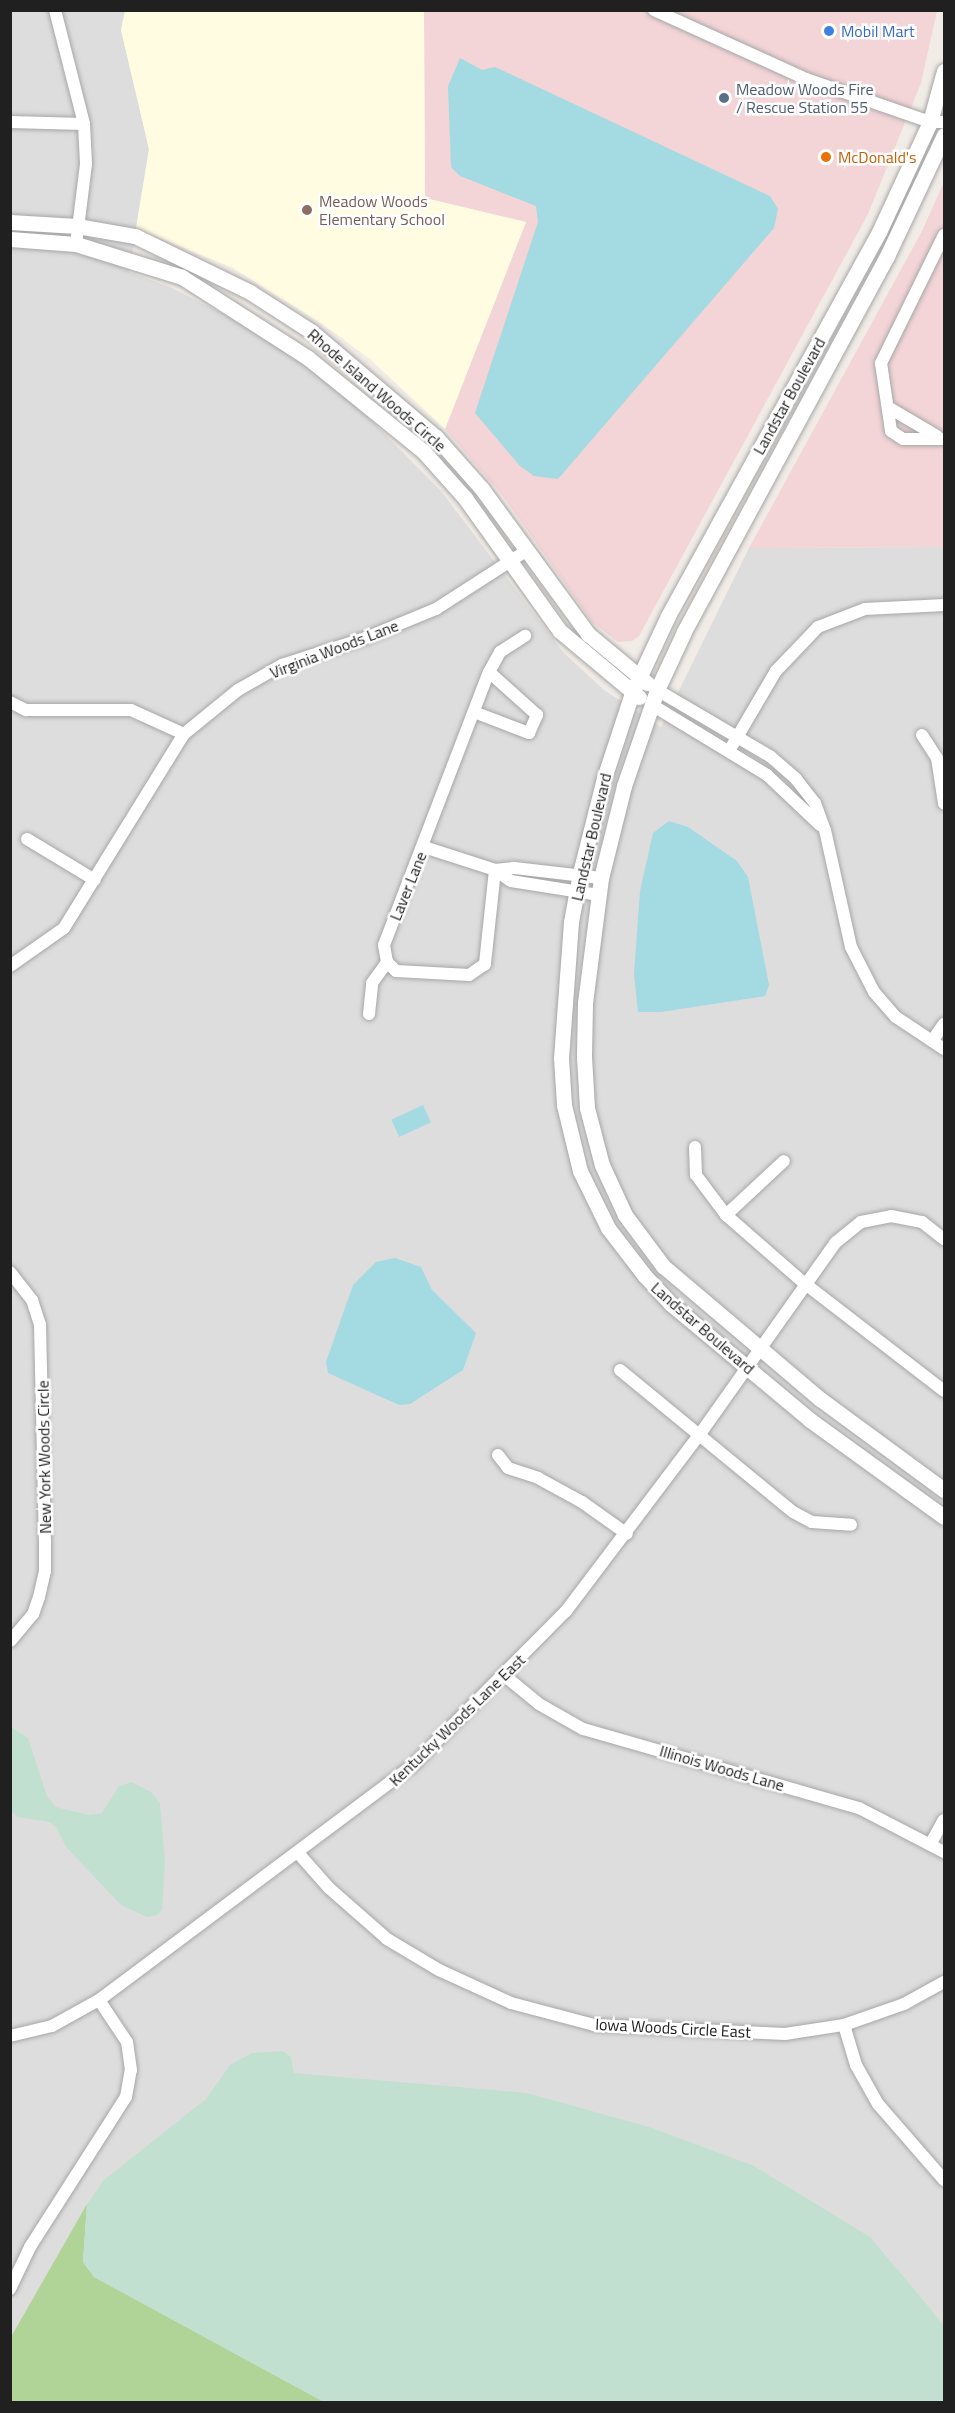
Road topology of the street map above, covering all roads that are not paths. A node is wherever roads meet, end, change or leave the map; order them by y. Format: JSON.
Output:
{"nodes":[{"id":1,"x":55,"y":10,"type":"edge"},
{"id":2,"x":654,"y":10,"type":"edge"},
{"id":3,"x":945,"y":71,"type":"edge"},
{"id":4,"x":10,"y":122,"type":"edge"},
{"id":5,"x":937,"y":122,"type":"edge"},
{"id":6,"x":84,"y":124,"type":"junction"},
{"id":7,"x":944,"y":137,"type":"edge"},
{"id":8,"x":10,"y":222,"type":"edge"},
{"id":9,"x":77,"y":226,"type":"junction"},
{"id":10,"x":945,"y":235,"type":"edge"},
{"id":11,"x":10,"y":239,"type":"edge"},
{"id":12,"x":57,"y":240,"type":"junction"},
{"id":13,"x":76,"y":244,"type":"junction"},
{"id":14,"x":891,"y":409,"type":"junction"},
{"id":15,"x":941,"y":437,"type":"edge"},
{"id":16,"x":526,"y":551,"type":"junction"},
{"id":17,"x":511,"y":560,"type":"junction"},
{"id":18,"x":945,"y":605,"type":"edge"},
{"id":19,"x":525,"y":636,"type":"dead end"},
{"id":20,"x":489,"y":672,"type":"junction"},
{"id":21,"x":639,"y":678,"type":"junction"},
{"id":22,"x":657,"y":690,"type":"junction"},
{"id":23,"x":632,"y":693,"type":"junction"},
{"id":24,"x":10,"y":702,"type":"edge"},
{"id":25,"x":652,"y":705,"type":"junction"},
{"id":26,"x":474,"y":712,"type":"junction"},
{"id":27,"x":184,"y":734,"type":"junction"},
{"id":28,"x":922,"y":735,"type":"dead end"},
{"id":29,"x":737,"y":739,"type":"junction"},
{"id":30,"x":729,"y":751,"type":"junction"},
{"id":31,"x":945,"y":803,"type":"edge"},
{"id":32,"x":825,"y":830,"type":"junction"},
{"id":33,"x":27,"y":838,"type":"dead end"},
{"id":34,"x":424,"y":848,"type":"junction"},
{"id":35,"x":495,"y":870,"type":"junction"},
{"id":36,"x":580,"y":873,"type":"junction"},
{"id":37,"x":601,"y":878,"type":"junction"},
{"id":38,"x":95,"y":880,"type":"junction"},
{"id":39,"x":576,"y":892,"type":"junction"},
{"id":40,"x":598,"y":895,"type":"junction"},
{"id":41,"x":387,"y":962,"type":"junction"},
{"id":42,"x":10,"y":966,"type":"edge"},
{"id":43,"x":369,"y":1014,"type":"dead end"},
{"id":44,"x":945,"y":1024,"type":"edge"},
{"id":45,"x":932,"y":1041,"type":"junction"},
{"id":46,"x":945,"y":1049,"type":"edge"},
{"id":47,"x":695,"y":1147,"type":"dead end"},
{"id":48,"x":784,"y":1161,"type":"dead end"},
{"id":49,"x":726,"y":1215,"type":"junction"},
{"id":50,"x":945,"y":1239,"type":"edge"},
{"id":51,"x":10,"y":1272,"type":"edge"},
{"id":52,"x":804,"y":1283,"type":"junction"},
{"id":53,"x":758,"y":1348,"type":"junction"},
{"id":54,"x":745,"y":1366,"type":"junction"},
{"id":55,"x":620,"y":1370,"type":"dead end"},
{"id":56,"x":945,"y":1391,"type":"edge"},
{"id":57,"x":700,"y":1434,"type":"junction"},
{"id":58,"x":498,"y":1455,"type":"dead end"},
{"id":59,"x":945,"y":1490,"type":"edge"},
{"id":60,"x":945,"y":1517,"type":"edge"},
{"id":61,"x":851,"y":1525,"type":"dead end"},
{"id":62,"x":627,"y":1534,"type":"junction"},
{"id":63,"x":10,"y":1641,"type":"edge"},
{"id":64,"x":505,"y":1676,"type":"junction"},
{"id":65,"x":945,"y":1820,"type":"edge"},
{"id":66,"x":931,"y":1843,"type":"junction"},
{"id":67,"x":945,"y":1852,"type":"edge"},
{"id":68,"x":299,"y":1854,"type":"junction"},
{"id":69,"x":945,"y":1982,"type":"edge"},
{"id":70,"x":99,"y":2000,"type":"junction"},
{"id":71,"x":844,"y":2025,"type":"junction"},
{"id":72,"x":10,"y":2036,"type":"edge"},
{"id":73,"x":945,"y":2180,"type":"edge"},
{"id":74,"x":10,"y":2289,"type":"edge"}],
"edges":[{"from":1,"to":6,"type":"street"},
{"from":2,"to":5,"type":"street"},
{"from":3,"to":5,"type":"street","name":"Landstar Boulevard"},
{"from":4,"to":6,"type":"street"},
{"from":5,"to":7,"type":"street"},
{"from":5,"to":21,"type":"street","name":"Landstar Boulevard"},
{"from":6,"to":9,"type":"street"},
{"from":7,"to":22,"type":"street","name":"Landstar Boulevard"},
{"from":8,"to":9,"type":"street","name":"Rhode Island Woods Circle"},
{"from":9,"to":12,"type":"street"},
{"from":9,"to":13,"type":"street"},
{"from":9,"to":16,"type":"street","name":"Rhode Island Woods Circle"},
{"from":10,"to":14,"type":"street"},
{"from":11,"to":12,"type":"street","name":"Rhode Island Woods Circle"},
{"from":12,"to":13,"type":"street","name":"Rhode Island Woods Circle"},
{"from":13,"to":17,"type":"street","name":"Rhode Island Woods Circle"},
{"from":14,"to":15,"type":"street"},
{"from":14,"to":15,"type":"street"},
{"from":16,"to":17,"type":"street","name":"Virginia Woods Lane"},
{"from":16,"to":21,"type":"street","name":"Rhode Island Woods Circle"},
{"from":17,"to":23,"type":"street","name":"Rhode Island Woods Circle"},
{"from":17,"to":27,"type":"street","name":"Virginia Woods Lane"},
{"from":18,"to":29,"type":"street"},
{"from":19,"to":20,"type":"street","name":"Laver Lane"},
{"from":20,"to":26,"type":"street","name":"Laver Lane"},
{"from":20,"to":26,"type":"street"},
{"from":21,"to":22,"type":"street","name":"Rhode Island Woods Circle"},
{"from":21,"to":23,"type":"street","name":"Landstar Boulevard"},
{"from":22,"to":25,"type":"street","name":"Landstar Boulevard"},
{"from":22,"to":29,"type":"street"},
{"from":23,"to":25,"type":"street","name":"Rhode Island Woods Circle"},
{"from":23,"to":36,"type":"street","name":"Landstar Boulevard"},
{"from":24,"to":27,"type":"street"},
{"from":25,"to":30,"type":"street"},
{"from":25,"to":37,"type":"street","name":"Landstar Boulevard"},
{"from":26,"to":34,"type":"street","name":"Laver Lane"},
{"from":27,"to":38,"type":"street","name":"Virginia Woods Lane"},
{"from":28,"to":31,"type":"street"},
{"from":29,"to":30,"type":"street"},
{"from":29,"to":32,"type":"street"},
{"from":30,"to":32,"type":"street"},
{"from":32,"to":45,"type":"street"},
{"from":33,"to":38,"type":"street"},
{"from":34,"to":35,"type":"street"},
{"from":34,"to":41,"type":"street","name":"Laver Lane"},
{"from":35,"to":36,"type":"street"},
{"from":35,"to":39,"type":"street"},
{"from":35,"to":41,"type":"street"},
{"from":36,"to":37,"type":"street"},
{"from":36,"to":39,"type":"street","name":"Landstar Boulevard"},
{"from":37,"to":40,"type":"street","name":"Landstar Boulevard"},
{"from":38,"to":42,"type":"street","name":"Virginia Woods Lane"},
{"from":39,"to":40,"type":"street"},
{"from":39,"to":54,"type":"street","name":"Landstar Boulevard"},
{"from":40,"to":53,"type":"street","name":"Landstar Boulevard"},
{"from":41,"to":43,"type":"street"},
{"from":44,"to":45,"type":"street"},
{"from":45,"to":46,"type":"street"},
{"from":47,"to":49,"type":"street"},
{"from":48,"to":49,"type":"street"},
{"from":49,"to":52,"type":"street"},
{"from":50,"to":52,"type":"street","name":"Kentucky Woods Lane East"},
{"from":51,"to":63,"type":"street","name":"New York Woods Circle"},
{"from":52,"to":53,"type":"street","name":"Kentucky Woods Lane East"},
{"from":52,"to":56,"type":"street"},
{"from":53,"to":54,"type":"street","name":"Kentucky Woods Lane East"},
{"from":53,"to":59,"type":"street","name":"Landstar Boulevard"},
{"from":54,"to":57,"type":"street","name":"Kentucky Woods Lane East"},
{"from":54,"to":60,"type":"street","name":"Landstar Boulevard"},
{"from":55,"to":57,"type":"street"},
{"from":57,"to":61,"type":"street"},
{"from":57,"to":62,"type":"street","name":"Kentucky Woods Lane East"},
{"from":58,"to":62,"type":"street"},
{"from":62,"to":64,"type":"street","name":"Kentucky Woods Lane East"},
{"from":64,"to":66,"type":"street","name":"Illinois Woods Lane"},
{"from":64,"to":68,"type":"street","name":"Kentucky Woods Lane East"},
{"from":65,"to":66,"type":"street"},
{"from":66,"to":67,"type":"street","name":"Illinois Woods Lane"},
{"from":68,"to":70,"type":"street","name":"Kentucky Woods Lane East"},
{"from":68,"to":71,"type":"street","name":"Iowa Woods Circle East"},
{"from":69,"to":71,"type":"street","name":"Iowa Woods Circle East"},
{"from":70,"to":72,"type":"street","name":"Kentucky Woods Lane East"},
{"from":70,"to":74,"type":"street"},
{"from":71,"to":73,"type":"street"}]}
